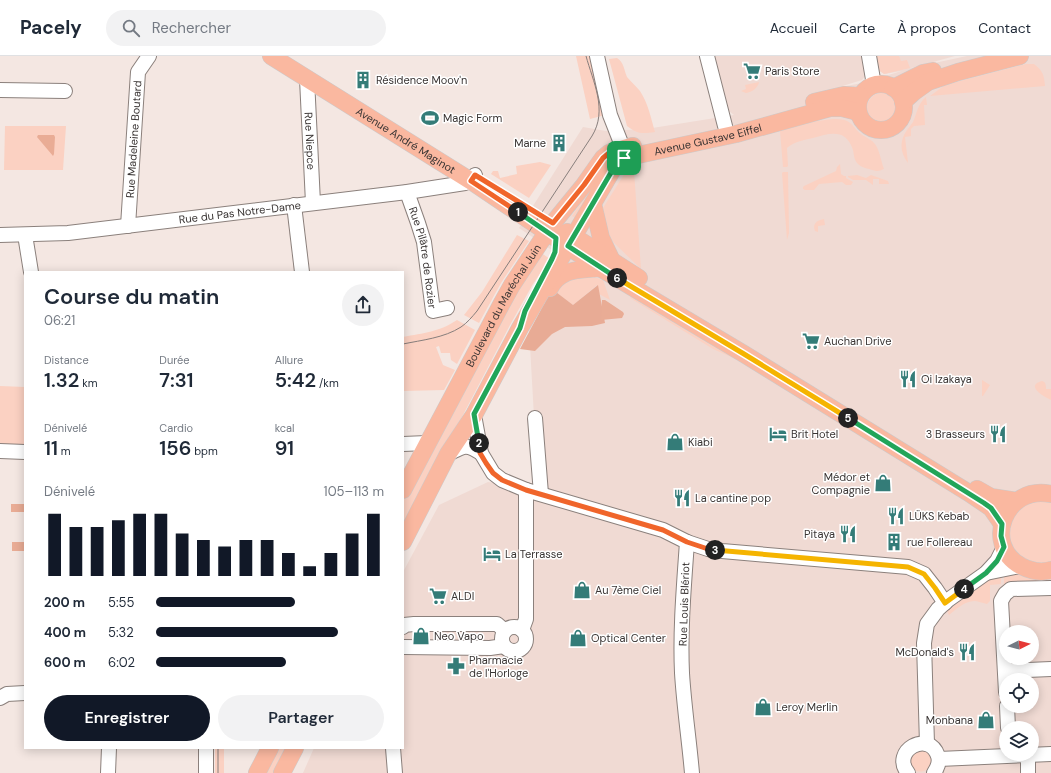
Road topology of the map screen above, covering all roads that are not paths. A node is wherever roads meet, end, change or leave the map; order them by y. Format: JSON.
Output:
{"nodes":[{"id":1,"x":149,"y":56,"type":"edge"},
{"id":2,"x":597,"y":56,"type":"edge"},
{"id":3,"x":707,"y":56,"type":"edge"},
{"id":4,"x":869,"y":56,"type":"edge"},
{"id":5,"x":985,"y":56,"type":"edge"},
{"id":6,"x":1020,"y":56,"type":"edge"},
{"id":7,"x":283,"y":58,"type":"edge"},
{"id":8,"x":307,"y":79,"type":"junction"},
{"id":9,"x":874,"y":85,"type":"junction"},
{"id":10,"x":893,"y":88,"type":"junction"},
{"id":11,"x":0,"y":90,"type":"edge"},
{"id":12,"x":65,"y":91,"type":"dead end"},
{"id":13,"x":903,"y":102,"type":"junction"},
{"id":14,"x":859,"y":104,"type":"junction"},
{"id":15,"x":725,"y":126,"type":"junction"},
{"id":16,"x":624,"y":153,"type":"junction"},
{"id":17,"x":473,"y":178,"type":"junction"},
{"id":18,"x":407,"y":192,"type":"junction"},
{"id":19,"x":313,"y":203,"type":"junction"},
{"id":20,"x":592,"y":204,"type":"junction"},
{"id":21,"x":294,"y":205,"type":"junction"},
{"id":22,"x":128,"y":226,"type":"junction"},
{"id":23,"x":560,"y":234,"type":"junction"},
{"id":24,"x":0,"y":235,"type":"edge"},
{"id":25,"x":26,"y":235,"type":"junction"},
{"id":26,"x":606,"y":264,"type":"junction"},
{"id":27,"x":31,"y":271,"type":"edge"},
{"id":28,"x":302,"y":271,"type":"edge"},
{"id":29,"x":447,"y":308,"type":"dead end"},
{"id":30,"x":520,"y":328,"type":"junction"},
{"id":31,"x":474,"y":414,"type":"junction"},
{"id":32,"x":535,"y":418,"type":"dead end"},
{"id":33,"x":404,"y":444,"type":"edge"},
{"id":34,"x":427,"y":444,"type":"junction"},
{"id":35,"x":0,"y":451,"type":"edge"},
{"id":36,"x":24,"y":452,"type":"edge"},
{"id":37,"x":480,"y":453,"type":"junction"},
{"id":38,"x":448,"y":454,"type":"junction"},
{"id":39,"x":404,"y":488,"type":"edge"},
{"id":40,"x":526,"y":490,"type":"junction"},
{"id":41,"x":541,"y":494,"type":"junction"},
{"id":42,"x":1051,"y":494,"type":"edge"},
{"id":43,"x":1017,"y":501,"type":"junction"},
{"id":44,"x":1002,"y":524,"type":"junction"},
{"id":45,"x":404,"y":540,"type":"edge"},
{"id":46,"x":687,"y":542,"type":"junction"},
{"id":47,"x":1004,"y":547,"type":"junction"},
{"id":48,"x":1020,"y":566,"type":"junction"},
{"id":49,"x":1051,"y":570,"type":"edge"},
{"id":50,"x":986,"y":573,"type":"junction"},
{"id":51,"x":1051,"y":588,"type":"edge"},
{"id":52,"x":945,"y":603,"type":"junction"},
{"id":53,"x":404,"y":626,"type":"edge"},
{"id":54,"x":522,"y":630,"type":"junction"},
{"id":55,"x":505,"y":631,"type":"junction"},
{"id":56,"x":504,"y":646,"type":"junction"},
{"id":57,"x":404,"y":647,"type":"edge"},
{"id":58,"x":1051,"y":669,"type":"edge"},
{"id":59,"x":1005,"y":670,"type":"junction"},
{"id":60,"x":1005,"y":673,"type":"edge"},
{"id":61,"x":24,"y":694,"type":"edge"},
{"id":62,"x":0,"y":698,"type":"edge"},
{"id":63,"x":1051,"y":747,"type":"edge"},
{"id":64,"x":109,"y":749,"type":"edge"},
{"id":65,"x":206,"y":749,"type":"edge"},
{"id":66,"x":269,"y":749,"type":"edge"},
{"id":67,"x":294,"y":749,"type":"edge"},
{"id":68,"x":393,"y":749,"type":"edge"},
{"id":69,"x":1039,"y":749,"type":"edge"},
{"id":70,"x":934,"y":752,"type":"junction"},
{"id":71,"x":1039,"y":752,"type":"edge"},
{"id":72,"x":999,"y":753,"type":"edge"},
{"id":73,"x":1051,"y":754,"type":"edge"},
{"id":74,"x":1029,"y":761,"type":"edge"},
{"id":75,"x":108,"y":773,"type":"edge"},
{"id":76,"x":206,"y":773,"type":"edge"},
{"id":77,"x":257,"y":773,"type":"edge"},
{"id":78,"x":282,"y":773,"type":"edge"},
{"id":79,"x":394,"y":773,"type":"edge"},
{"id":80,"x":692,"y":773,"type":"edge"},
{"id":81,"x":908,"y":773,"type":"edge"},
{"id":82,"x":934,"y":773,"type":"edge"},
{"id":83,"x":1028,"y":773,"type":"edge"}],
"edges":[{"from":1,"to":22,"type":"street","name":"Rue Madeleine Boutard"},
{"from":2,"to":16,"type":"street"},
{"from":3,"to":15,"type":"street"},
{"from":4,"to":9,"type":"street"},
{"from":5,"to":10,"type":"main road"},
{"from":6,"to":13,"type":"main road"},
{"from":7,"to":8,"type":"main road","name":"Avenue André Maginot"},
{"from":7,"to":17,"type":"main road","name":"Avenue André Maginot"},
{"from":8,"to":17,"type":"main road","name":"Avenue André Maginot"},
{"from":8,"to":19,"type":"street","name":"Rue Niepce"},
{"from":9,"to":10,"type":"main road"},
{"from":9,"to":14,"type":"main road"},
{"from":10,"to":13,"type":"main road"},
{"from":11,"to":12,"type":"street"},
{"from":13,"to":14,"type":"main road"},
{"from":14,"to":15,"type":"main road","name":"Avenue Gustave Eiffel"},
{"from":14,"to":16,"type":"main road","name":"Avenue Gustave Eiffel"},
{"from":15,"to":16,"type":"main road","name":"Avenue Gustave Eiffel"},
{"from":16,"to":20,"type":"main road"},
{"from":16,"to":23,"type":"main road","name":"Avenue Gustave Eiffel"},
{"from":17,"to":18,"type":"street","name":"Rue du Pas Notre-Dame"},
{"from":17,"to":23,"type":"main road","name":"Avenue André Maginot"},
{"from":18,"to":19,"type":"street","name":"Rue du Pas Notre-Dame"},
{"from":18,"to":29,"type":"street","name":"Rue Pilâtre de Rozier"},
{"from":19,"to":21,"type":"street","name":"Rue du Pas Notre-Dame"},
{"from":20,"to":23,"type":"main road"},
{"from":20,"to":26,"type":"main road"},
{"from":21,"to":22,"type":"street","name":"Rue du Pas Notre-Dame"},
{"from":21,"to":28,"type":"street"},
{"from":22,"to":25,"type":"street","name":"Rue du Pas Notre-Dame"},
{"from":23,"to":26,"type":"main road","name":"Avenue André Maginot"},
{"from":23,"to":30,"type":"main road","name":"Boulevard du Maréchal Juin"},
{"from":23,"to":34,"type":"main road","name":"Boulevard du Maréchal Juin"},
{"from":24,"to":25,"type":"street","name":"Rue du Pas Notre-Dame"},
{"from":25,"to":27,"type":"street"},
{"from":26,"to":30,"type":"main road","name":"Boulevard du Maréchal Juin"},
{"from":26,"to":43,"type":"main road","name":"Avenue André Maginot"},
{"from":26,"to":44,"type":"main road","name":"Avenue André Maginot"},
{"from":30,"to":31,"type":"main road","name":"Boulevard du Maréchal Juin"},
{"from":31,"to":37,"type":"street"},
{"from":31,"to":38,"type":"main road","name":"Boulevard du Maréchal Juin"},
{"from":32,"to":41,"type":"street"},
{"from":33,"to":34,"type":"street"},
{"from":34,"to":39,"type":"main road","name":"Boulevard du Maréchal Juin"},
{"from":35,"to":36,"type":"street"},
{"from":37,"to":38,"type":"street"},
{"from":37,"to":40,"type":"street"},
{"from":38,"to":45,"type":"main road","name":"Boulevard du Maréchal Juin"},
{"from":40,"to":41,"type":"street"},
{"from":40,"to":54,"type":"street"},
{"from":41,"to":46,"type":"street"},
{"from":42,"to":43,"type":"main road"},
{"from":43,"to":44,"type":"main road"},
{"from":44,"to":47,"type":"main road"},
{"from":46,"to":52,"type":"street"},
{"from":46,"to":80,"type":"street","name":"Rue Louis Blériot"},
{"from":47,"to":48,"type":"main road"},
{"from":47,"to":50,"type":"street"},
{"from":48,"to":49,"type":"main road"},
{"from":48,"to":50,"type":"street"},
{"from":50,"to":52,"type":"street"},
{"from":51,"to":59,"type":"street"},
{"from":52,"to":70,"type":"street"},
{"from":53,"to":55,"type":"street"},
{"from":54,"to":55,"type":"street"},
{"from":54,"to":56,"type":"street"},
{"from":55,"to":56,"type":"street"},
{"from":56,"to":57,"type":"street"},
{"from":58,"to":59,"type":"street"},
{"from":59,"to":60,"type":"street"},
{"from":61,"to":62,"type":"street"},
{"from":63,"to":69,"type":"street"},
{"from":64,"to":75,"type":"street"},
{"from":65,"to":76,"type":"street"},
{"from":66,"to":77,"type":"main road"},
{"from":67,"to":78,"type":"main road"},
{"from":68,"to":79,"type":"street"},
{"from":70,"to":72,"type":"street"},
{"from":70,"to":81,"type":"street"},
{"from":70,"to":82,"type":"street"},
{"from":71,"to":73,"type":"street"},
{"from":74,"to":83,"type":"street"}]}
